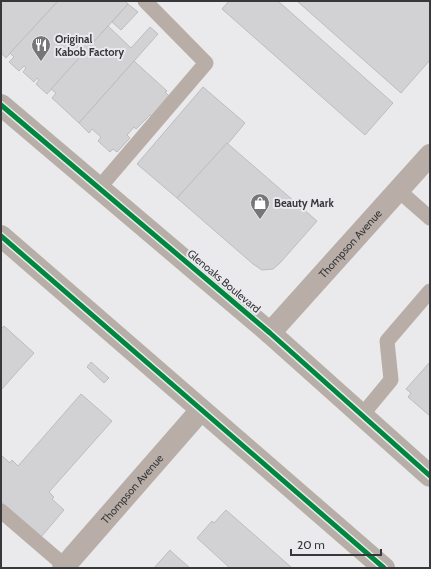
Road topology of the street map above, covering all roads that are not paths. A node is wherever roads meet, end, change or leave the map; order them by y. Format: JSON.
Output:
{"nodes":[{"id":1,"x":145,"y":1,"type":"edge"},
{"id":2,"x":1,"y":105,"type":"edge"},
{"id":3,"x":430,"y":155,"type":"edge"},
{"id":4,"x":99,"y":188,"type":"junction"},
{"id":5,"x":398,"y":190,"type":"junction"},
{"id":6,"x":430,"y":218,"type":"edge"},
{"id":7,"x":1,"y":236,"type":"edge"},
{"id":8,"x":430,"y":291,"type":"edge"},
{"id":9,"x":270,"y":333,"type":"junction"},
{"id":10,"x":201,"y":410,"type":"junction"},
{"id":11,"x":362,"y":415,"type":"junction"},
{"id":12,"x":430,"y":476,"type":"edge"},
{"id":13,"x":1,"y":511,"type":"edge"},
{"id":14,"x":64,"y":567,"type":"edge"},
{"id":15,"x":384,"y":568,"type":"edge"}],
"edges":[{"from":1,"to":4,"type":"lane"},
{"from":2,"to":4,"type":"main road","name":"Glenoaks Boulevard"},
{"from":3,"to":5,"type":"street","name":"Thompson Avenue"},
{"from":4,"to":9,"type":"main road","name":"Glenoaks Boulevard"},
{"from":5,"to":6,"type":"lane"},
{"from":5,"to":9,"type":"street","name":"Thompson Avenue"},
{"from":7,"to":10,"type":"main road"},
{"from":8,"to":11,"type":"lane"},
{"from":9,"to":11,"type":"main road","name":"Glenoaks Boulevard"},
{"from":10,"to":14,"type":"street","name":"Thompson Avenue"},
{"from":10,"to":15,"type":"main road"},
{"from":11,"to":12,"type":"main road","name":"Glenoaks Boulevard"},
{"from":13,"to":14,"type":"lane"}]}
